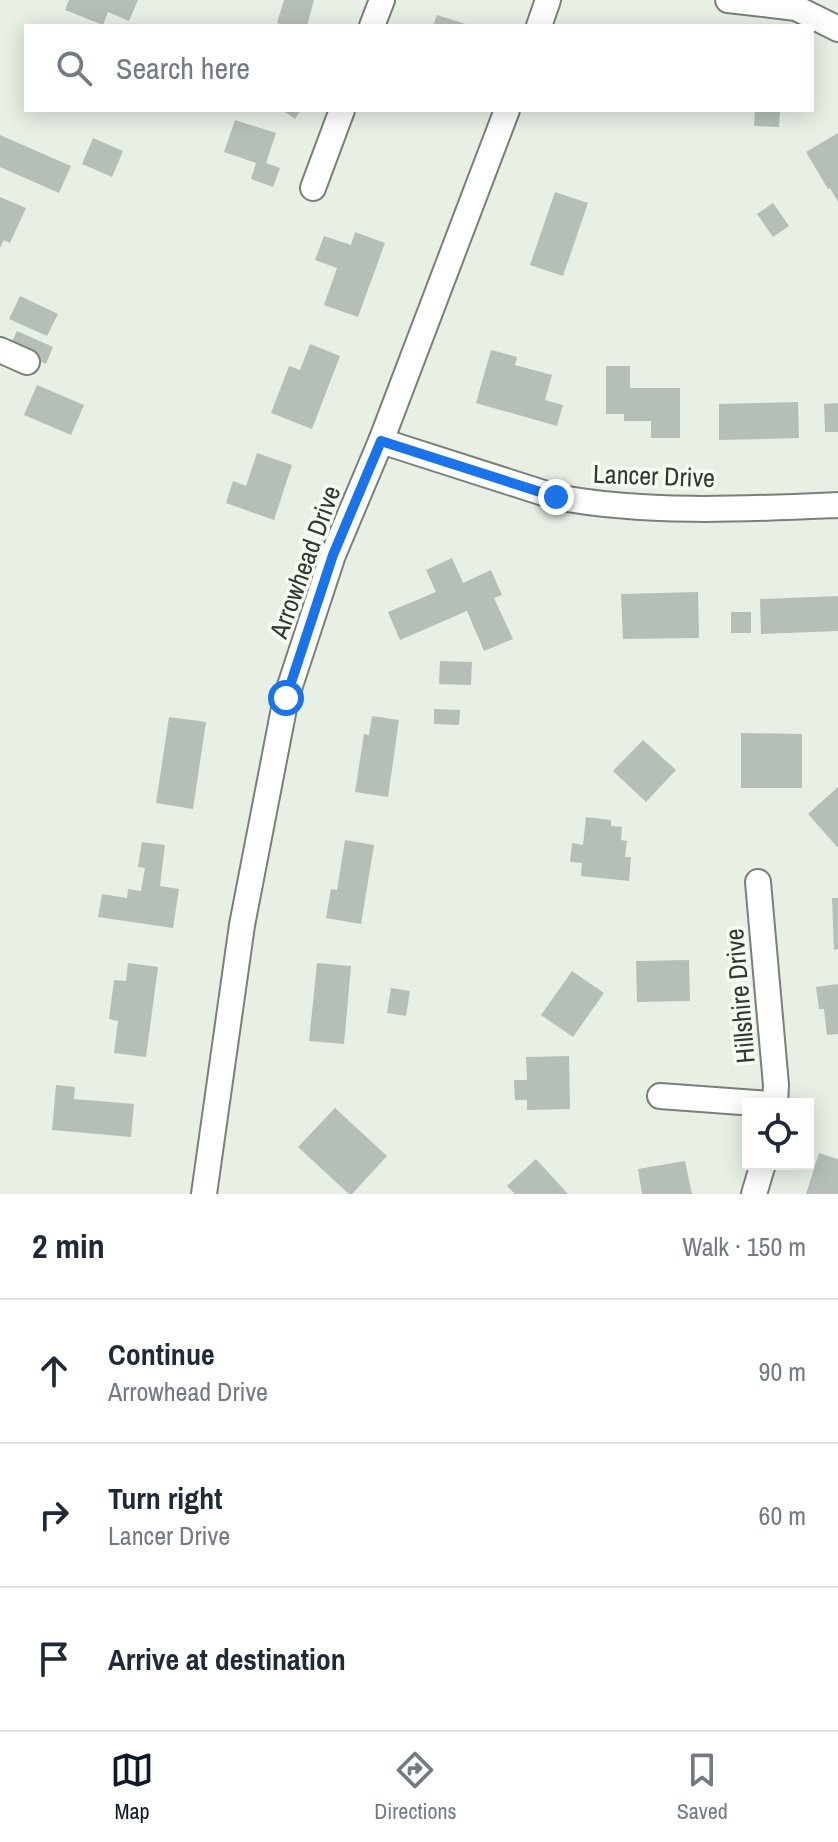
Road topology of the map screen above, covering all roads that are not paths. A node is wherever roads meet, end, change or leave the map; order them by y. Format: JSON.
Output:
{"nodes":[{"id":1,"x":382,"y":0,"type":"edge"},
{"id":2,"x":548,"y":0,"type":"edge"},
{"id":3,"x":728,"y":0,"type":"edge"},
{"id":4,"x":373,"y":24,"type":"edge"},
{"id":5,"x":540,"y":24,"type":"edge"},
{"id":6,"x":838,"y":29,"type":"edge"},
{"id":7,"x":341,"y":112,"type":"edge"},
{"id":8,"x":506,"y":112,"type":"edge"},
{"id":9,"x":313,"y":188,"type":"dead end"},
{"id":10,"x":0,"y":350,"type":"edge"},
{"id":11,"x":27,"y":362,"type":"dead end"},
{"id":12,"x":381,"y":441,"type":"junction"},
{"id":13,"x":838,"y":505,"type":"edge"},
{"id":14,"x":758,"y":882,"type":"dead end"},
{"id":15,"x":660,"y":1096,"type":"dead end"},
{"id":16,"x":775,"y":1098,"type":"edge"},
{"id":17,"x":742,"y":1102,"type":"edge"},
{"id":18,"x":761,"y":1170,"type":"edge"},
{"id":19,"x":204,"y":1194,"type":"edge"},
{"id":20,"x":754,"y":1194,"type":"edge"}],
"edges":[{"from":1,"to":4,"type":"street"},
{"from":2,"to":5,"type":"street"},
{"from":3,"to":6,"type":"street"},
{"from":7,"to":9,"type":"street"},
{"from":8,"to":12,"type":"street","name":"Arrowhead Drive"},
{"from":10,"to":11,"type":"street"},
{"from":12,"to":13,"type":"street","name":"Lancer Drive"},
{"from":12,"to":19,"type":"street","name":"Arrowhead Drive"},
{"from":14,"to":16,"type":"street","name":"Hillshire Drive"},
{"from":15,"to":17,"type":"street"},
{"from":18,"to":20,"type":"street"}]}
